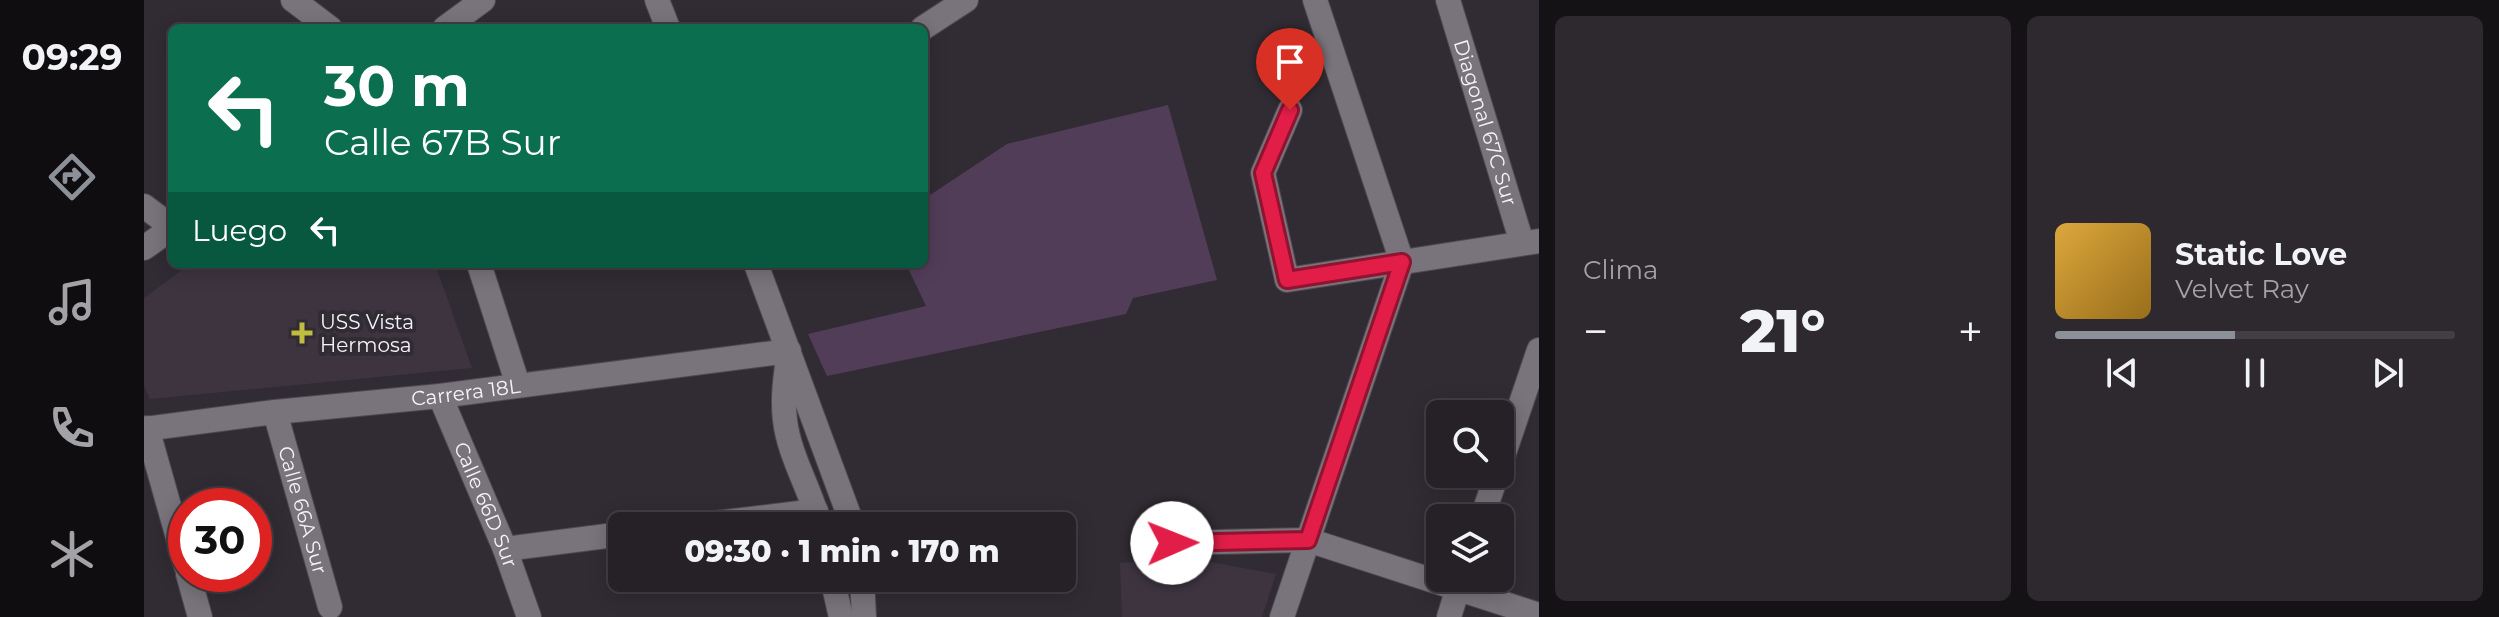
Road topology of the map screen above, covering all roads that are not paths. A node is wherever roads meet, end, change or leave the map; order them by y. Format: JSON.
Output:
{"nodes":[{"id":1,"x":293,"y":0,"type":"edge"},
{"id":2,"x":483,"y":0,"type":"edge"},
{"id":3,"x":657,"y":0,"type":"edge"},
{"id":4,"x":966,"y":0,"type":"edge"},
{"id":5,"x":1315,"y":0,"type":"edge"},
{"id":6,"x":1448,"y":0,"type":"edge"},
{"id":7,"x":325,"y":24,"type":"edge"},
{"id":8,"x":450,"y":24,"type":"edge"},
{"id":9,"x":666,"y":24,"type":"edge"},
{"id":10,"x":928,"y":25,"type":"edge"},
{"id":11,"x":1290,"y":110,"type":"dead end"},
{"id":12,"x":144,"y":206,"type":"edge"},
{"id":13,"x":168,"y":225,"type":"edge"},
{"id":14,"x":168,"y":231,"type":"edge"},
{"id":15,"x":1531,"y":242,"type":"edge"},
{"id":16,"x":144,"y":248,"type":"edge"},
{"id":17,"x":1402,"y":262,"type":"junction"},
{"id":18,"x":480,"y":268,"type":"edge"},
{"id":19,"x":758,"y":268,"type":"edge"},
{"id":20,"x":1539,"y":350,"type":"edge"},
{"id":21,"x":789,"y":351,"type":"junction"},
{"id":22,"x":518,"y":385,"type":"junction"},
{"id":23,"x":440,"y":396,"type":"junction"},
{"id":24,"x":275,"y":412,"type":"junction"},
{"id":25,"x":1514,"y":424,"type":"edge"},
{"id":26,"x":146,"y":428,"type":"edge"},
{"id":27,"x":168,"y":504,"type":"edge"},
{"id":28,"x":816,"y":512,"type":"edge"},
{"id":29,"x":848,"y":512,"type":"edge"},
{"id":30,"x":608,"y":536,"type":"edge"},
{"id":31,"x":1308,"y":540,"type":"junction"},
{"id":32,"x":1172,"y":543,"type":"dead end"},
{"id":33,"x":505,"y":549,"type":"junction"},
{"id":34,"x":1426,"y":573,"type":"edge"},
{"id":35,"x":193,"y":592,"type":"edge"},
{"id":36,"x":835,"y":592,"type":"edge"},
{"id":37,"x":863,"y":592,"type":"edge"},
{"id":38,"x":1457,"y":592,"type":"edge"},
{"id":39,"x":1482,"y":592,"type":"edge"},
{"id":40,"x":330,"y":607,"type":"dead end"},
{"id":41,"x":1539,"y":615,"type":"edge"},
{"id":42,"x":200,"y":617,"type":"edge"},
{"id":43,"x":529,"y":617,"type":"edge"},
{"id":44,"x":841,"y":617,"type":"edge"},
{"id":45,"x":864,"y":617,"type":"edge"},
{"id":46,"x":1282,"y":617,"type":"edge"},
{"id":47,"x":1449,"y":617,"type":"edge"}],
"edges":[{"from":1,"to":7,"type":"street"},
{"from":2,"to":8,"type":"street"},
{"from":3,"to":9,"type":"street"},
{"from":4,"to":10,"type":"street"},
{"from":5,"to":17,"type":"street"},
{"from":6,"to":15,"type":"street","name":"Diagonal 67C Sur"},
{"from":11,"to":17,"type":"street"},
{"from":12,"to":13,"type":"street"},
{"from":14,"to":16,"type":"street"},
{"from":15,"to":17,"type":"street"},
{"from":17,"to":31,"type":"street"},
{"from":18,"to":22,"type":"street"},
{"from":19,"to":21,"type":"street"},
{"from":20,"to":25,"type":"street"},
{"from":21,"to":22,"type":"street","name":"Carrera 18L"},
{"from":21,"to":28,"type":"street"},
{"from":21,"to":29,"type":"street"},
{"from":22,"to":23,"type":"street","name":"Carrera 18L"},
{"from":23,"to":24,"type":"street","name":"Carrera 18L"},
{"from":23,"to":33,"type":"street","name":"Calle 66D Sur"},
{"from":24,"to":26,"type":"street","name":"Carrera 18L"},
{"from":24,"to":40,"type":"street","name":"Calle 66A Sur"},
{"from":26,"to":27,"type":"street"},
{"from":30,"to":33,"type":"street"},
{"from":31,"to":32,"type":"street"},
{"from":31,"to":34,"type":"street"},
{"from":31,"to":46,"type":"street"},
{"from":33,"to":43,"type":"street","name":"Calle 66D Sur"},
{"from":35,"to":42,"type":"street"},
{"from":36,"to":44,"type":"street"},
{"from":37,"to":45,"type":"street"},
{"from":38,"to":47,"type":"street"},
{"from":39,"to":41,"type":"street"}]}
